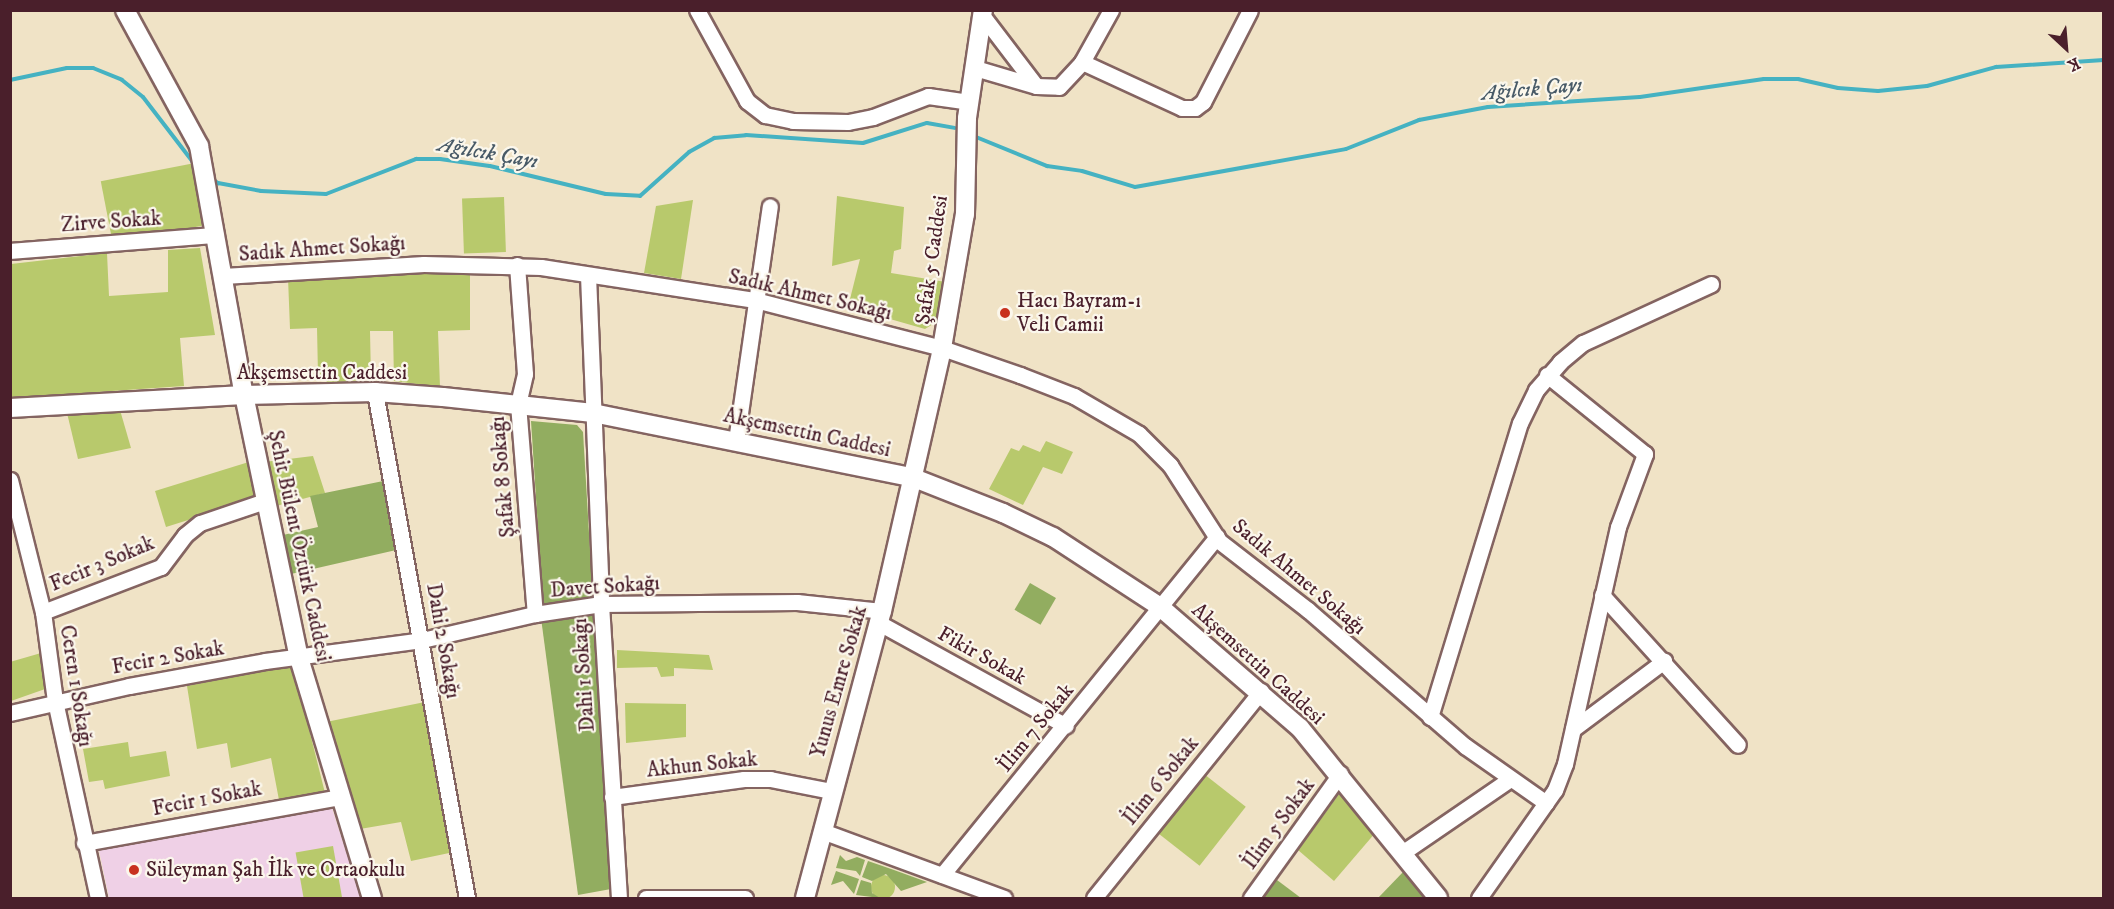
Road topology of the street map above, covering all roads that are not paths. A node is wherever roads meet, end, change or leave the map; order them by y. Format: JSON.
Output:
{"nodes":[{"id":1,"x":125,"y":10,"type":"edge"},
{"id":2,"x":697,"y":10,"type":"edge"},
{"id":3,"x":1111,"y":10,"type":"edge"},
{"id":4,"x":1250,"y":10,"type":"edge"},
{"id":5,"x":983,"y":13,"type":"edge"},
{"id":6,"x":1082,"y":62,"type":"junction"},
{"id":7,"x":975,"y":68,"type":"junction"},
{"id":8,"x":1036,"y":86,"type":"junction"},
{"id":9,"x":969,"y":102,"type":"junction"},
{"id":10,"x":770,"y":206,"type":"dead end"},
{"id":11,"x":215,"y":235,"type":"junction"},
{"id":12,"x":10,"y":251,"type":"edge"},
{"id":13,"x":517,"y":265,"type":"junction"},
{"id":14,"x":588,"y":274,"type":"junction"},
{"id":15,"x":223,"y":276,"type":"junction"},
{"id":16,"x":1711,"y":284,"type":"dead end"},
{"id":17,"x":755,"y":300,"type":"junction"},
{"id":18,"x":942,"y":348,"type":"junction"},
{"id":19,"x":1547,"y":375,"type":"junction"},
{"id":20,"x":375,"y":392,"type":"junction"},
{"id":21,"x":244,"y":395,"type":"junction"},
{"id":22,"x":518,"y":404,"type":"junction"},
{"id":23,"x":10,"y":408,"type":"edge"},
{"id":24,"x":593,"y":413,"type":"junction"},
{"id":25,"x":736,"y":441,"type":"junction"},
{"id":26,"x":914,"y":478,"type":"junction"},
{"id":27,"x":10,"y":480,"type":"edge"},
{"id":28,"x":265,"y":501,"type":"junction"},
{"id":29,"x":1217,"y":537,"type":"junction"},
{"id":30,"x":1602,"y":595,"type":"junction"},
{"id":31,"x":601,"y":604,"type":"junction"},
{"id":32,"x":1159,"y":606,"type":"junction"},
{"id":33,"x":43,"y":612,"type":"junction"},
{"id":34,"x":535,"y":614,"type":"junction"},
{"id":35,"x":881,"y":617,"type":"junction"},
{"id":36,"x":422,"y":640,"type":"junction"},
{"id":37,"x":299,"y":658,"type":"junction"},
{"id":38,"x":1664,"y":661,"type":"junction"},
{"id":39,"x":1260,"y":691,"type":"junction"},
{"id":40,"x":55,"y":701,"type":"junction"},
{"id":41,"x":10,"y":714,"type":"edge"},
{"id":42,"x":1430,"y":717,"type":"junction"},
{"id":43,"x":1065,"y":726,"type":"junction"},
{"id":44,"x":1573,"y":729,"type":"junction"},
{"id":45,"x":1738,"y":745,"type":"dead end"},
{"id":46,"x":1340,"y":774,"type":"junction"},
{"id":47,"x":1510,"y":779,"type":"junction"},
{"id":48,"x":832,"y":791,"type":"junction"},
{"id":49,"x":612,"y":796,"type":"junction"},
{"id":50,"x":339,"y":797,"type":"junction"},
{"id":51,"x":1546,"y":803,"type":"junction"},
{"id":52,"x":822,"y":831,"type":"junction"},
{"id":53,"x":84,"y":843,"type":"junction"},
{"id":54,"x":1402,"y":853,"type":"junction"},
{"id":55,"x":942,"y":874,"type":"junction"},
{"id":56,"x":98,"y":898,"type":"edge"},
{"id":57,"x":372,"y":898,"type":"edge"},
{"id":58,"x":466,"y":898,"type":"edge"},
{"id":59,"x":619,"y":898,"type":"edge"},
{"id":60,"x":646,"y":898,"type":"edge"},
{"id":61,"x":745,"y":898,"type":"edge"},
{"id":62,"x":805,"y":898,"type":"edge"},
{"id":63,"x":1004,"y":898,"type":"edge"},
{"id":64,"x":1094,"y":898,"type":"edge"},
{"id":65,"x":1251,"y":898,"type":"edge"},
{"id":66,"x":1438,"y":898,"type":"edge"},
{"id":67,"x":1479,"y":898,"type":"edge"}],
"edges":[{"from":1,"to":11,"type":"street","name":"Şehit Bülent Öztürk Caddesi"},
{"from":2,"to":9,"type":"street"},
{"from":3,"to":6,"type":"street"},
{"from":4,"to":6,"type":"street"},
{"from":5,"to":7,"type":"street","name":"Şafak 5 Caddesi"},
{"from":5,"to":8,"type":"street"},
{"from":6,"to":8,"type":"street"},
{"from":7,"to":8,"type":"street"},
{"from":7,"to":9,"type":"street","name":"Şafak 5 Caddesi"},
{"from":9,"to":18,"type":"street","name":"Şafak 5 Caddesi"},
{"from":10,"to":17,"type":"street"},
{"from":11,"to":12,"type":"street","name":"Zirve Sokak"},
{"from":11,"to":15,"type":"street","name":"Şehit Bülent Öztürk Caddesi"},
{"from":13,"to":14,"type":"street","name":"Sadık Ahmet Sokağı"},
{"from":13,"to":15,"type":"street","name":"Sadık Ahmet Sokağı"},
{"from":13,"to":22,"type":"street","name":"Şafak 8 Sokağı"},
{"from":14,"to":17,"type":"street","name":"Sadık Ahmet Sokağı"},
{"from":14,"to":24,"type":"street","name":"Dahi 1 Sokağı"},
{"from":15,"to":21,"type":"street","name":"Şehit Bülent Öztürk Caddesi"},
{"from":16,"to":19,"type":"street"},
{"from":17,"to":18,"type":"street","name":"Sadık Ahmet Sokağı"},
{"from":17,"to":25,"type":"street"},
{"from":18,"to":26,"type":"street","name":"Şafak 5 Caddesi"},
{"from":18,"to":29,"type":"street","name":"Sadık Ahmet Sokağı"},
{"from":19,"to":30,"type":"street"},
{"from":19,"to":42,"type":"street"},
{"from":20,"to":21,"type":"street","name":"Akşemsettin Caddesi"},
{"from":20,"to":22,"type":"street","name":"Akşemsettin Caddesi"},
{"from":20,"to":36,"type":"street","name":"Dahi 2 Sokağı"},
{"from":21,"to":23,"type":"street","name":"Akşemsettin Caddesi"},
{"from":21,"to":28,"type":"street","name":"Şehit Bülent Öztürk Caddesi"},
{"from":22,"to":24,"type":"street","name":"Akşemsettin Caddesi"},
{"from":22,"to":34,"type":"street","name":"Şafak 8 Sokağı"},
{"from":24,"to":25,"type":"street","name":"Akşemsettin Caddesi"},
{"from":24,"to":31,"type":"street","name":"Dahi 1 Sokağı"},
{"from":25,"to":26,"type":"street","name":"Akşemsettin Caddesi"},
{"from":26,"to":32,"type":"street","name":"Akşemsettin Caddesi"},
{"from":26,"to":35,"type":"street","name":"Yunus Emre Sokak"},
{"from":27,"to":33,"type":"street","name":"Ceren 1 Sokağı"},
{"from":28,"to":33,"type":"street","name":"Fecir 3 Sokak"},
{"from":28,"to":37,"type":"street","name":"Şehit Bülent Öztürk Caddesi"},
{"from":29,"to":32,"type":"street","name":"İlim 7 Sokak"},
{"from":29,"to":42,"type":"street","name":"Sadık Ahmet Sokağı"},
{"from":30,"to":38,"type":"street"},
{"from":30,"to":44,"type":"street"},
{"from":31,"to":34,"type":"street","name":"Davet Sokağı"},
{"from":31,"to":35,"type":"street","name":"Davet Sokağı"},
{"from":31,"to":49,"type":"street","name":"Dahi 1 Sokağı"},
{"from":32,"to":39,"type":"street","name":"Akşemsettin Caddesi"},
{"from":32,"to":43,"type":"street","name":"İlim 7 Sokak"},
{"from":33,"to":40,"type":"street","name":"Ceren 1 Sokağı"},
{"from":34,"to":36,"type":"street","name":"Davet Sokağı"},
{"from":35,"to":43,"type":"street","name":"Fikir Sokak"},
{"from":35,"to":48,"type":"street","name":"Yunus Emre Sokak"},
{"from":36,"to":37,"type":"street","name":"Davet Sokağı"},
{"from":36,"to":58,"type":"street","name":"Dahi 2 Sokağı"},
{"from":37,"to":40,"type":"street","name":"Fecir 2 Sokak"},
{"from":37,"to":50,"type":"street","name":"Şehit Bülent Öztürk Caddesi"},
{"from":38,"to":44,"type":"street"},
{"from":38,"to":45,"type":"street"},
{"from":39,"to":46,"type":"street","name":"Akşemsettin Caddesi"},
{"from":39,"to":64,"type":"street","name":"İlim 6 Sokak"},
{"from":40,"to":41,"type":"street","name":"Fecir 2 Sokak"},
{"from":40,"to":53,"type":"street","name":"Ceren 1 Sokağı"},
{"from":42,"to":47,"type":"street","name":"Sadık Ahmet Sokağı"},
{"from":43,"to":55,"type":"street","name":"İlim 7 Sokak"},
{"from":44,"to":51,"type":"street"},
{"from":46,"to":54,"type":"street","name":"Akşemsettin Caddesi"},
{"from":46,"to":65,"type":"street","name":"İlim 5 Sokak"},
{"from":47,"to":51,"type":"street","name":"Sadık Ahmet Sokağı"},
{"from":47,"to":54,"type":"street"},
{"from":48,"to":49,"type":"street","name":"Akhun Sokak"},
{"from":48,"to":52,"type":"street","name":"Yunus Emre Sokak"},
{"from":49,"to":59,"type":"street","name":"Dahi 1 Sokağı"},
{"from":50,"to":53,"type":"street","name":"Fecir 1 Sokak"},
{"from":50,"to":57,"type":"street","name":"Şehit Bülent Öztürk Caddesi"},
{"from":51,"to":67,"type":"street"},
{"from":52,"to":55,"type":"street"},
{"from":52,"to":62,"type":"street","name":"Yunus Emre Sokak"},
{"from":53,"to":56,"type":"street","name":"Ceren 1 Sokağı"},
{"from":54,"to":66,"type":"street","name":"Akşemsettin Caddesi"},
{"from":55,"to":63,"type":"street"},
{"from":60,"to":61,"type":"street"}]}
